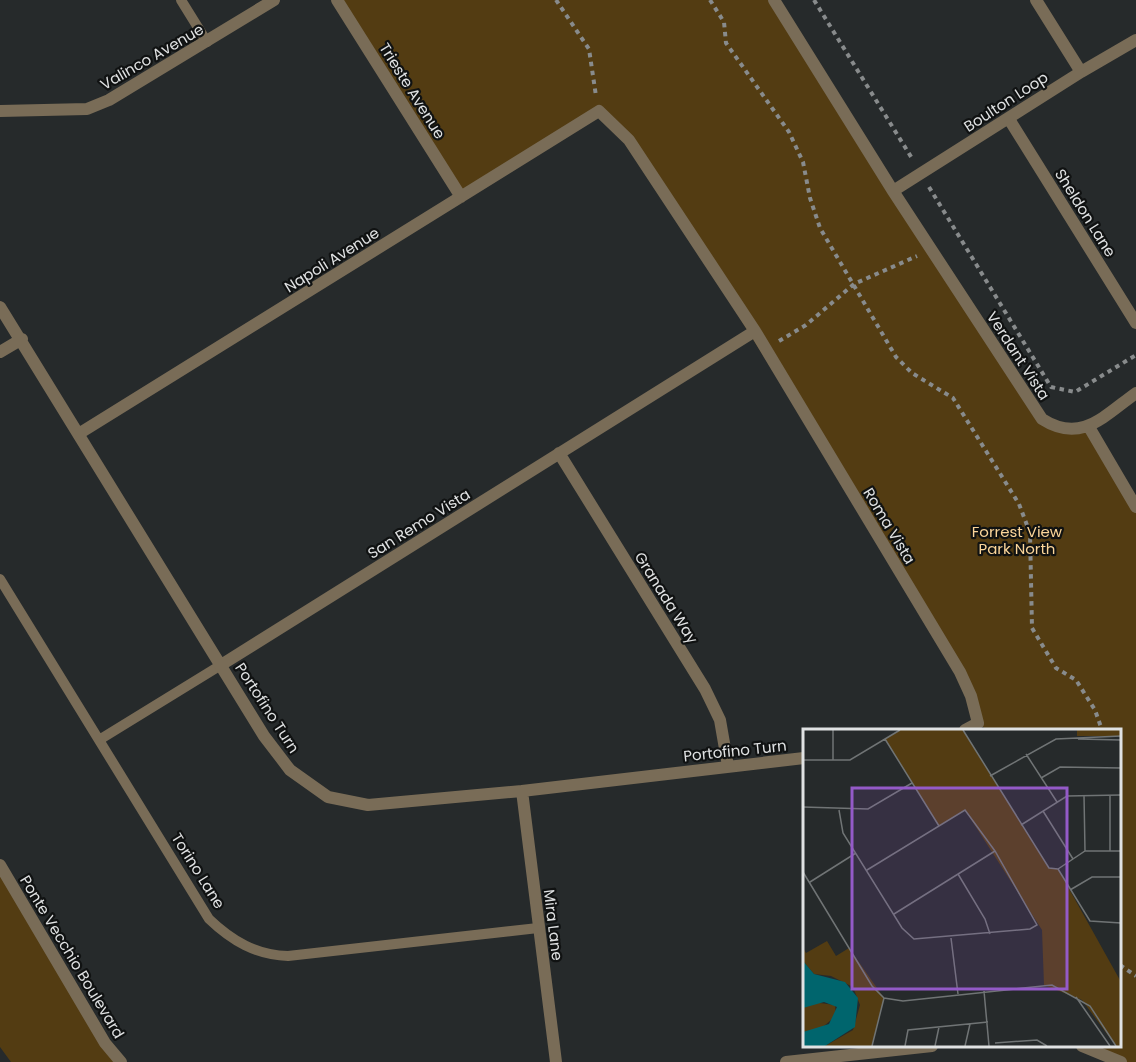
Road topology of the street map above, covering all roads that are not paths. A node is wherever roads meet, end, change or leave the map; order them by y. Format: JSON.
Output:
{"nodes":[{"id":1,"x":181,"y":0,"type":"edge"},
{"id":2,"x":274,"y":0,"type":"edge"},
{"id":3,"x":337,"y":0,"type":"edge"},
{"id":4,"x":774,"y":0,"type":"edge"},
{"id":5,"x":1036,"y":0,"type":"edge"},
{"id":6,"x":1136,"y":40,"type":"edge"},
{"id":7,"x":207,"y":42,"type":"junction"},
{"id":8,"x":1081,"y":72,"type":"junction"},
{"id":9,"x":0,"y":111,"type":"edge"},
{"id":10,"x":599,"y":111,"type":"joint"},
{"id":11,"x":1009,"y":119,"type":"junction"},
{"id":12,"x":893,"y":191,"type":"junction"},
{"id":13,"x":461,"y":197,"type":"junction"},
{"id":14,"x":0,"y":307,"type":"edge"},
{"id":15,"x":1136,"y":323,"type":"edge"},
{"id":16,"x":754,"y":331,"type":"junction"},
{"id":17,"x":22,"y":339,"type":"junction"},
{"id":18,"x":0,"y":352,"type":"edge"},
{"id":19,"x":1136,"y":393,"type":"edge"},
{"id":20,"x":1089,"y":427,"type":"junction"},
{"id":21,"x":80,"y":433,"type":"junction"},
{"id":22,"x":560,"y":453,"type":"junction"},
{"id":23,"x":1136,"y":507,"type":"edge"},
{"id":24,"x":0,"y":579,"type":"edge"},
{"id":25,"x":221,"y":665,"type":"junction"},
{"id":26,"x":967,"y":729,"type":"edge"},
{"id":27,"x":99,"y":740,"type":"junction"},
{"id":28,"x":803,"y":758,"type":"edge"},
{"id":29,"x":728,"y":766,"type":"junction"},
{"id":30,"x":522,"y":791,"type":"junction"},
{"id":31,"x":0,"y":865,"type":"edge"},
{"id":32,"x":538,"y":928,"type":"junction"},
{"id":33,"x":923,"y":1047,"type":"edge"},
{"id":34,"x":1084,"y":1047,"type":"edge"},
{"id":35,"x":121,"y":1062,"type":"edge"},
{"id":36,"x":556,"y":1062,"type":"edge"},
{"id":37,"x":786,"y":1062,"type":"edge"},
{"id":38,"x":1121,"y":1062,"type":"edge"}],
"edges":[{"from":1,"to":7,"type":"lane"},
{"from":2,"to":7,"type":"street","name":"Valinco Avenue"},
{"from":3,"to":13,"type":"street","name":"Trieste Avenue"},
{"from":4,"to":12,"type":"street","name":"Verdant Vista"},
{"from":5,"to":8,"type":"street"},
{"from":6,"to":8,"type":"street","name":"Boulton Loop"},
{"from":7,"to":9,"type":"street","name":"Valinco Avenue"},
{"from":8,"to":11,"type":"street","name":"Boulton Loop"},
{"from":10,"to":13,"type":"street","name":"Napoli Avenue"},
{"from":10,"to":16,"type":"street","name":"Roma Vista"},
{"from":11,"to":12,"type":"street","name":"Boulton Loop"},
{"from":11,"to":15,"type":"street","name":"Sheldon Lane"},
{"from":12,"to":20,"type":"street","name":"Verdant Vista"},
{"from":13,"to":21,"type":"street","name":"Napoli Avenue"},
{"from":14,"to":17,"type":"street","name":"Portofino Turn"},
{"from":16,"to":22,"type":"street","name":"San Remo Vista"},
{"from":16,"to":26,"type":"street","name":"Roma Vista"},
{"from":17,"to":18,"type":"street"},
{"from":17,"to":21,"type":"street","name":"Portofino Turn"},
{"from":19,"to":20,"type":"street"},
{"from":20,"to":23,"type":"street"},
{"from":21,"to":25,"type":"street","name":"Portofino Turn"},
{"from":22,"to":25,"type":"street","name":"San Remo Vista"},
{"from":22,"to":29,"type":"street","name":"Granada Way"},
{"from":24,"to":27,"type":"lane","name":"Torino Lane"},
{"from":25,"to":27,"type":"lane","name":"San Remo Vista"},
{"from":25,"to":30,"type":"street","name":"Portofino Turn"},
{"from":27,"to":32,"type":"lane","name":"Torino Lane"},
{"from":28,"to":29,"type":"street","name":"Portofino Turn"},
{"from":29,"to":30,"type":"street","name":"Portofino Turn"},
{"from":30,"to":32,"type":"street","name":"Mira Lane"},
{"from":31,"to":35,"type":"street","name":"Ponte Vecchio Boulevard"},
{"from":32,"to":36,"type":"street","name":"Mira Lane"},
{"from":33,"to":37,"type":"street"},
{"from":34,"to":38,"type":"street"}]}
